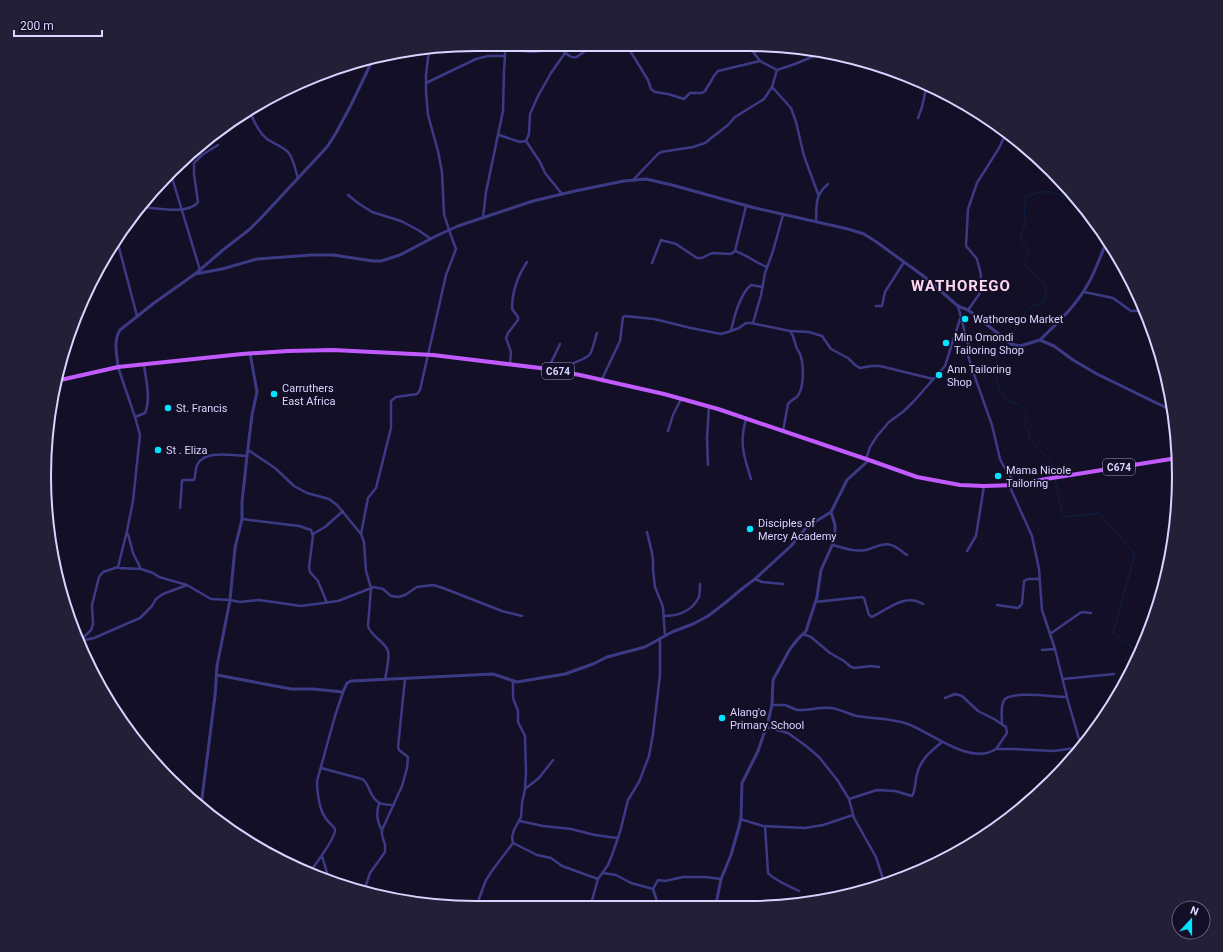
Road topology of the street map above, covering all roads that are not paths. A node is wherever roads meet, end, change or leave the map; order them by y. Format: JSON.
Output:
{"nodes":[{"id":1,"x":505,"y":51,"type":"edge"},
{"id":2,"x":522,"y":51,"type":"edge"},
{"id":3,"x":541,"y":51,"type":"edge"},
{"id":4,"x":562,"y":51,"type":"edge"},
{"id":5,"x":586,"y":51,"type":"edge"},
{"id":6,"x":630,"y":51,"type":"edge"},
{"id":7,"x":753,"y":51,"type":"edge"},
{"id":8,"x":565,"y":53,"type":"junction"},
{"id":9,"x":429,"y":54,"type":"edge"},
{"id":10,"x":505,"y":56,"type":"junction"},
{"id":11,"x":813,"y":57,"type":"edge"},
{"id":12,"x":760,"y":61,"type":"junction"},
{"id":13,"x":371,"y":64,"type":"edge"},
{"id":14,"x":777,"y":70,"type":"junction"},
{"id":15,"x":426,"y":83,"type":"junction"},
{"id":16,"x":772,"y":87,"type":"junction"},
{"id":17,"x":926,"y":90,"type":"edge"},
{"id":18,"x":252,"y":115,"type":"edge"},
{"id":19,"x":918,"y":118,"type":"dead end"},
{"id":20,"x":498,"y":135,"type":"junction"},
{"id":21,"x":1004,"y":137,"type":"edge"},
{"id":22,"x":526,"y":141,"type":"junction"},
{"id":23,"x":218,"y":145,"type":"dead end"},
{"id":24,"x":172,"y":178,"type":"edge"},
{"id":25,"x":298,"y":178,"type":"junction"},
{"id":26,"x":633,"y":180,"type":"junction"},
{"id":27,"x":828,"y":184,"type":"dead end"},
{"id":28,"x":562,"y":194,"type":"junction"},
{"id":29,"x":818,"y":194,"type":"junction"},
{"id":30,"x":348,"y":195,"type":"dead end"},
{"id":31,"x":746,"y":206,"type":"junction"},
{"id":32,"x":147,"y":207,"type":"edge"},
{"id":33,"x":181,"y":210,"type":"junction"},
{"id":34,"x":783,"y":215,"type":"junction"},
{"id":35,"x":483,"y":218,"type":"junction"},
{"id":36,"x":816,"y":222,"type":"junction"},
{"id":37,"x":449,"y":230,"type":"junction"},
{"id":38,"x":430,"y":239,"type":"junction"},
{"id":39,"x":119,"y":247,"type":"edge"},
{"id":40,"x":1104,"y":247,"type":"edge"},
{"id":41,"x":736,"y":251,"type":"junction"},
{"id":42,"x":527,"y":262,"type":"dead end"},
{"id":43,"x":904,"y":262,"type":"junction"},
{"id":44,"x":652,"y":263,"type":"dead end"},
{"id":45,"x":767,"y":267,"type":"junction"},
{"id":46,"x":200,"y":270,"type":"junction"},
{"id":47,"x":195,"y":274,"type":"junction"},
{"id":48,"x":763,"y":287,"type":"junction"},
{"id":49,"x":1084,"y":292,"type":"junction"},
{"id":50,"x":876,"y":306,"type":"dead end"},
{"id":51,"x":958,"y":306,"type":"junction"},
{"id":52,"x":968,"y":310,"type":"junction"},
{"id":53,"x":1139,"y":312,"type":"edge"},
{"id":54,"x":137,"y":316,"type":"junction"},
{"id":55,"x":961,"y":318,"type":"junction"},
{"id":56,"x":753,"y":323,"type":"junction"},
{"id":57,"x":731,"y":331,"type":"junction"},
{"id":58,"x":790,"y":331,"type":"junction"},
{"id":59,"x":597,"y":333,"type":"dead end"},
{"id":60,"x":1000,"y":335,"type":"joint"},
{"id":61,"x":1004,"y":339,"type":"joint"},
{"id":62,"x":1040,"y":340,"type":"junction"},
{"id":63,"x":560,"y":344,"type":"dead end"},
{"id":64,"x":250,"y":353,"type":"junction"},
{"id":65,"x":428,"y":355,"type":"junction"},
{"id":66,"x":144,"y":364,"type":"junction"},
{"id":67,"x":510,"y":364,"type":"junction"},
{"id":68,"x":118,"y":367,"type":"junction"},
{"id":69,"x":548,"y":369,"type":"junction"},
{"id":70,"x":564,"y":372,"type":"junction"},
{"id":71,"x":933,"y":379,"type":"junction"},
{"id":72,"x":62,"y":380,"type":"edge"},
{"id":73,"x":602,"y":380,"type":"junction"},
{"id":74,"x":682,"y":399,"type":"junction"},
{"id":75,"x":709,"y":407,"type":"junction"},
{"id":76,"x":1166,"y":408,"type":"edge"},
{"id":77,"x":136,"y":417,"type":"junction"},
{"id":78,"x":746,"y":419,"type":"junction"},
{"id":79,"x":668,"y":431,"type":"dead end"},
{"id":80,"x":782,"y":431,"type":"junction"},
{"id":81,"x":248,"y":450,"type":"junction"},
{"id":82,"x":247,"y":456,"type":"junction"},
{"id":83,"x":868,"y":459,"type":"junction"},
{"id":84,"x":1171,"y":459,"type":"edge"},
{"id":85,"x":708,"y":465,"type":"dead end"},
{"id":86,"x":751,"y":479,"type":"dead end"},
{"id":87,"x":1013,"y":484,"type":"junction"},
{"id":88,"x":984,"y":486,"type":"junction"},
{"id":89,"x":180,"y":508,"type":"dead end"},
{"id":90,"x":343,"y":511,"type":"junction"},
{"id":91,"x":831,"y":512,"type":"junction"},
{"id":92,"x":242,"y":519,"type":"junction"},
{"id":93,"x":127,"y":531,"type":"junction"},
{"id":94,"x":647,"y":532,"type":"dead end"},
{"id":95,"x":313,"y":534,"type":"junction"},
{"id":96,"x":362,"y":534,"type":"junction"},
{"id":97,"x":833,"y":545,"type":"junction"},
{"id":98,"x":967,"y":552,"type":"dead end"},
{"id":99,"x":906,"y":554,"type":"dead end"},
{"id":100,"x":118,"y":567,"type":"junction"},
{"id":101,"x":141,"y":569,"type":"junction"},
{"id":102,"x":756,"y":579,"type":"junction"},
{"id":103,"x":1040,"y":579,"type":"junction"},
{"id":104,"x":700,"y":584,"type":"dead end"},
{"id":105,"x":783,"y":584,"type":"dead end"},
{"id":106,"x":187,"y":585,"type":"junction"},
{"id":107,"x":371,"y":588,"type":"junction"},
{"id":108,"x":230,"y":600,"type":"junction"},
{"id":109,"x":815,"y":602,"type":"junction"},
{"id":110,"x":327,"y":603,"type":"junction"},
{"id":111,"x":923,"y":604,"type":"dead end"},
{"id":112,"x":997,"y":605,"type":"dead end"},
{"id":113,"x":1091,"y":613,"type":"dead end"},
{"id":114,"x":522,"y":616,"type":"dead end"},
{"id":115,"x":664,"y":616,"type":"junction"},
{"id":116,"x":803,"y":634,"type":"junction"},
{"id":117,"x":1050,"y":634,"type":"junction"},
{"id":118,"x":665,"y":636,"type":"junction"},
{"id":119,"x":83,"y":638,"type":"edge"},
{"id":120,"x":84,"y":640,"type":"edge"},
{"id":121,"x":660,"y":640,"type":"junction"},
{"id":122,"x":1055,"y":649,"type":"junction"},
{"id":123,"x":1042,"y":650,"type":"dead end"},
{"id":124,"x":879,"y":667,"type":"dead end"},
{"id":125,"x":1114,"y":674,"type":"dead end"},
{"id":126,"x":217,"y":675,"type":"junction"},
{"id":127,"x":405,"y":679,"type":"junction"},
{"id":128,"x":1063,"y":679,"type":"junction"},
{"id":129,"x":386,"y":680,"type":"junction"},
{"id":130,"x":512,"y":680,"type":"junction"},
{"id":131,"x":343,"y":692,"type":"junction"},
{"id":132,"x":1067,"y":697,"type":"junction"},
{"id":133,"x":944,"y":698,"type":"dead end"},
{"id":134,"x":772,"y":705,"type":"junction"},
{"id":135,"x":1002,"y":724,"type":"junction"},
{"id":136,"x":766,"y":727,"type":"junction"},
{"id":137,"x":1079,"y":741,"type":"edge"},
{"id":138,"x":942,"y":742,"type":"junction"},
{"id":139,"x":1073,"y":748,"type":"edge"},
{"id":140,"x":996,"y":750,"type":"junction"},
{"id":141,"x":553,"y":760,"type":"dead end"},
{"id":142,"x":321,"y":768,"type":"junction"},
{"id":143,"x":525,"y":789,"type":"junction"},
{"id":144,"x":849,"y":799,"type":"junction"},
{"id":145,"x":202,"y":801,"type":"edge"},
{"id":146,"x":379,"y":804,"type":"junction"},
{"id":147,"x":394,"y":805,"type":"junction"},
{"id":148,"x":853,"y":815,"type":"junction"},
{"id":149,"x":740,"y":819,"type":"junction"},
{"id":150,"x":520,"y":821,"type":"junction"},
{"id":151,"x":765,"y":826,"type":"junction"},
{"id":152,"x":382,"y":830,"type":"junction"},
{"id":153,"x":617,"y":838,"type":"junction"},
{"id":154,"x":513,"y":842,"type":"junction"},
{"id":155,"x":322,"y":855,"type":"junction"},
{"id":156,"x":312,"y":868,"type":"joint"},
{"id":157,"x":317,"y":870,"type":"edge"},
{"id":158,"x":603,"y":873,"type":"junction"},
{"id":159,"x":328,"y":874,"type":"edge"},
{"id":160,"x":883,"y":878,"type":"edge"},
{"id":161,"x":598,"y":879,"type":"junction"},
{"id":162,"x":722,"y":879,"type":"junction"},
{"id":163,"x":365,"y":887,"type":"edge"},
{"id":164,"x":653,"y":889,"type":"junction"},
{"id":165,"x":799,"y":891,"type":"dead end"},
{"id":166,"x":478,"y":901,"type":"edge"},
{"id":167,"x":592,"y":901,"type":"edge"},
{"id":168,"x":657,"y":901,"type":"edge"},
{"id":169,"x":717,"y":901,"type":"edge"}],
"edges":[{"from":1,"to":10,"type":"street"},
{"from":2,"to":3,"type":"street"},
{"from":4,"to":8,"type":"street"},
{"from":5,"to":8,"type":"street"},
{"from":6,"to":12,"type":"street"},
{"from":7,"to":12,"type":"street"},
{"from":8,"to":22,"type":"street"},
{"from":9,"to":15,"type":"street"},
{"from":10,"to":15,"type":"street"},
{"from":10,"to":20,"type":"street"},
{"from":11,"to":14,"type":"street"},
{"from":12,"to":14,"type":"street"},
{"from":13,"to":25,"type":"street"},
{"from":14,"to":16,"type":"street"},
{"from":15,"to":37,"type":"street"},
{"from":16,"to":26,"type":"street"},
{"from":16,"to":29,"type":"street"},
{"from":17,"to":19,"type":"street"},
{"from":18,"to":25,"type":"street"},
{"from":20,"to":22,"type":"street"},
{"from":20,"to":35,"type":"street"},
{"from":21,"to":52,"type":"street"},
{"from":22,"to":28,"type":"street"},
{"from":23,"to":33,"type":"street"},
{"from":24,"to":33,"type":"street"},
{"from":25,"to":46,"type":"street"},
{"from":26,"to":28,"type":"street"},
{"from":26,"to":31,"type":"street"},
{"from":27,"to":29,"type":"street"},
{"from":28,"to":35,"type":"street"},
{"from":29,"to":36,"type":"street"},
{"from":30,"to":38,"type":"street"},
{"from":31,"to":34,"type":"street"},
{"from":31,"to":41,"type":"street"},
{"from":32,"to":33,"type":"street"},
{"from":33,"to":46,"type":"street"},
{"from":34,"to":36,"type":"street"},
{"from":34,"to":45,"type":"street"},
{"from":35,"to":37,"type":"street"},
{"from":36,"to":43,"type":"street"},
{"from":37,"to":38,"type":"street"},
{"from":37,"to":65,"type":"street"},
{"from":38,"to":47,"type":"street"},
{"from":39,"to":54,"type":"street"},
{"from":40,"to":49,"type":"street"},
{"from":41,"to":44,"type":"street"},
{"from":41,"to":45,"type":"street"},
{"from":42,"to":67,"type":"street"},
{"from":43,"to":50,"type":"street"},
{"from":43,"to":51,"type":"street"},
{"from":45,"to":48,"type":"street"},
{"from":46,"to":47,"type":"street"},
{"from":47,"to":54,"type":"street"},
{"from":48,"to":56,"type":"street"},
{"from":48,"to":57,"type":"street"},
{"from":49,"to":53,"type":"street"},
{"from":49,"to":62,"type":"street"},
{"from":51,"to":52,"type":"street"},
{"from":51,"to":55,"type":"street"},
{"from":52,"to":60,"type":"street"},
{"from":54,"to":68,"type":"street"},
{"from":55,"to":71,"type":"street"},
{"from":55,"to":87,"type":"street"},
{"from":56,"to":57,"type":"street"},
{"from":56,"to":58,"type":"street"},
{"from":57,"to":73,"type":"street"},
{"from":58,"to":71,"type":"street"},
{"from":58,"to":80,"type":"street"},
{"from":59,"to":70,"type":"street"},
{"from":60,"to":61,"type":"street"},
{"from":61,"to":62,"type":"street"},
{"from":62,"to":76,"type":"street"},
{"from":63,"to":69,"type":"street"},
{"from":64,"to":65,"type":"main road","number":"C674"},
{"from":64,"to":66,"type":"main road","number":"C674"},
{"from":64,"to":81,"type":"street"},
{"from":65,"to":67,"type":"main road","number":"C674"},
{"from":65,"to":96,"type":"street"},
{"from":66,"to":68,"type":"main road","number":"C674"},
{"from":66,"to":77,"type":"street"},
{"from":67,"to":69,"type":"main road","number":"C674"},
{"from":68,"to":72,"type":"main road","number":"C674"},
{"from":68,"to":77,"type":"street"},
{"from":69,"to":70,"type":"main road","number":"C674"},
{"from":70,"to":73,"type":"main road","number":"C674"},
{"from":71,"to":83,"type":"street"},
{"from":73,"to":74,"type":"main road","number":"C674"},
{"from":74,"to":75,"type":"main road","number":"C674"},
{"from":74,"to":79,"type":"street"},
{"from":75,"to":78,"type":"main road","number":"C674"},
{"from":75,"to":85,"type":"street"},
{"from":77,"to":93,"type":"street"},
{"from":78,"to":80,"type":"main road","number":"C674"},
{"from":78,"to":86,"type":"street"},
{"from":80,"to":83,"type":"main road","number":"C674"},
{"from":81,"to":82,"type":"street"},
{"from":81,"to":90,"type":"street"},
{"from":82,"to":89,"type":"street"},
{"from":82,"to":92,"type":"street"},
{"from":83,"to":88,"type":"main road","number":"C674"},
{"from":83,"to":91,"type":"street"},
{"from":84,"to":87,"type":"main road","number":"C674"},
{"from":87,"to":88,"type":"main road","number":"C674"},
{"from":87,"to":103,"type":"street"},
{"from":88,"to":98,"type":"street"},
{"from":90,"to":95,"type":"street"},
{"from":90,"to":96,"type":"street"},
{"from":91,"to":97,"type":"street"},
{"from":91,"to":102,"type":"street"},
{"from":92,"to":95,"type":"street"},
{"from":92,"to":108,"type":"street"},
{"from":93,"to":100,"type":"street"},
{"from":93,"to":101,"type":"street"},
{"from":94,"to":115,"type":"street"},
{"from":95,"to":110,"type":"street"},
{"from":96,"to":107,"type":"street"},
{"from":97,"to":99,"type":"street"},
{"from":97,"to":109,"type":"street"},
{"from":100,"to":101,"type":"street"},
{"from":100,"to":119,"type":"street"},
{"from":101,"to":106,"type":"street"},
{"from":102,"to":105,"type":"street"},
{"from":102,"to":118,"type":"street"},
{"from":103,"to":112,"type":"street"},
{"from":103,"to":117,"type":"street"},
{"from":104,"to":115,"type":"street"},
{"from":106,"to":108,"type":"street"},
{"from":106,"to":120,"type":"street"},
{"from":107,"to":110,"type":"street"},
{"from":107,"to":114,"type":"street"},
{"from":107,"to":129,"type":"street"},
{"from":108,"to":110,"type":"street"},
{"from":108,"to":126,"type":"street"},
{"from":109,"to":111,"type":"street"},
{"from":109,"to":116,"type":"street"},
{"from":113,"to":117,"type":"street"},
{"from":115,"to":118,"type":"street"},
{"from":116,"to":124,"type":"street"},
{"from":116,"to":134,"type":"street"},
{"from":117,"to":122,"type":"street"},
{"from":118,"to":121,"type":"street"},
{"from":121,"to":130,"type":"street"},
{"from":121,"to":153,"type":"street"},
{"from":122,"to":123,"type":"street"},
{"from":122,"to":128,"type":"street"},
{"from":125,"to":128,"type":"street"},
{"from":126,"to":131,"type":"street"},
{"from":126,"to":145,"type":"street"},
{"from":127,"to":129,"type":"street"},
{"from":127,"to":130,"type":"street"},
{"from":127,"to":147,"type":"street"},
{"from":128,"to":132,"type":"street"},
{"from":129,"to":131,"type":"street"},
{"from":130,"to":143,"type":"street"},
{"from":131,"to":142,"type":"street"},
{"from":132,"to":135,"type":"street"},
{"from":132,"to":137,"type":"street"},
{"from":133,"to":135,"type":"street"},
{"from":134,"to":136,"type":"street"},
{"from":134,"to":138,"type":"street"},
{"from":135,"to":140,"type":"street"},
{"from":136,"to":144,"type":"street"},
{"from":136,"to":149,"type":"street"},
{"from":138,"to":140,"type":"street"},
{"from":138,"to":144,"type":"street"},
{"from":139,"to":140,"type":"street"},
{"from":141,"to":143,"type":"street"},
{"from":142,"to":146,"type":"street"},
{"from":142,"to":155,"type":"street"},
{"from":143,"to":150,"type":"street"},
{"from":144,"to":148,"type":"street"},
{"from":146,"to":147,"type":"street"},
{"from":146,"to":152,"type":"street"},
{"from":147,"to":152,"type":"street"},
{"from":148,"to":151,"type":"street"},
{"from":148,"to":160,"type":"street"},
{"from":149,"to":151,"type":"street"},
{"from":149,"to":162,"type":"street"},
{"from":150,"to":153,"type":"street"},
{"from":150,"to":154,"type":"street"},
{"from":151,"to":165,"type":"street"},
{"from":152,"to":163,"type":"street"},
{"from":153,"to":158,"type":"street"},
{"from":154,"to":161,"type":"street"},
{"from":154,"to":166,"type":"street"},
{"from":155,"to":156,"type":"street"},
{"from":155,"to":159,"type":"street"},
{"from":156,"to":157,"type":"street"},
{"from":158,"to":161,"type":"street"},
{"from":158,"to":164,"type":"street"},
{"from":161,"to":167,"type":"street"},
{"from":162,"to":164,"type":"street"},
{"from":162,"to":169,"type":"street"},
{"from":164,"to":168,"type":"street"}]}
